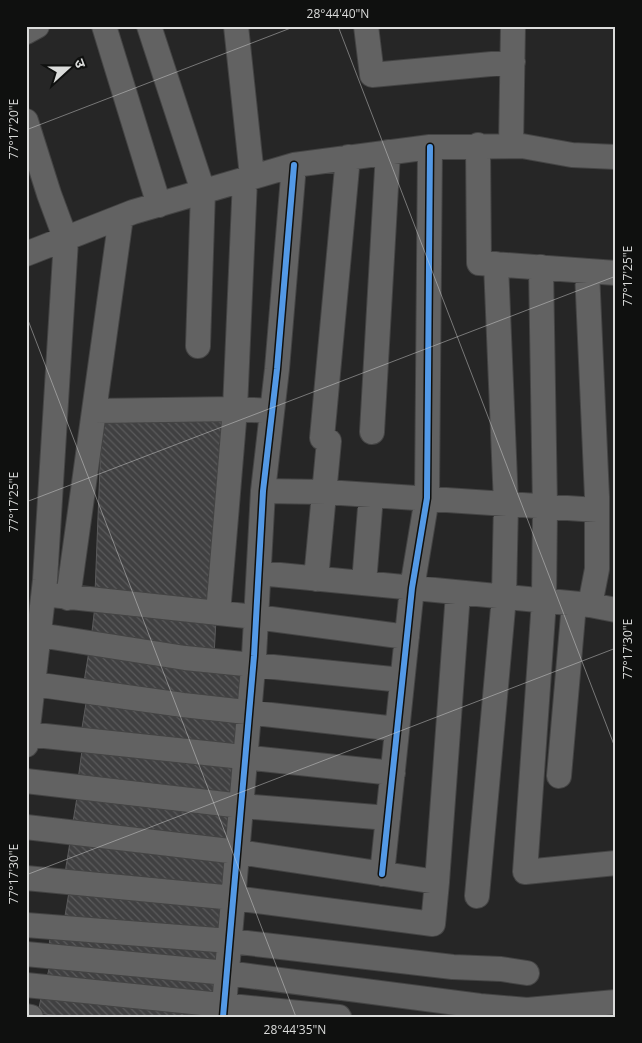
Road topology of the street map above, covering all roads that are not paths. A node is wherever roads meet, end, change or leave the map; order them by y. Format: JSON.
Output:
{"nodes":[{"id":1,"x":37,"y":26,"type":"edge"},
{"id":2,"x":104,"y":26,"type":"edge"},
{"id":3,"x":149,"y":26,"type":"edge"},
{"id":4,"x":236,"y":26,"type":"edge"},
{"id":5,"x":366,"y":26,"type":"edge"},
{"id":6,"x":513,"y":26,"type":"edge"},
{"id":7,"x":26,"y":32,"type":"edge"},
{"id":8,"x":512,"y":62,"type":"junction"},
{"id":9,"x":26,"y":121,"type":"edge"},
{"id":10,"x":478,"y":146,"type":"junction"},
{"id":11,"x":511,"y":146,"type":"junction"},
{"id":12,"x":430,"y":147,"type":"junction"},
{"id":13,"x":388,"y":152,"type":"junction"},
{"id":14,"x":348,"y":157,"type":"junction"},
{"id":15,"x":616,"y":158,"type":"edge"},
{"id":16,"x":294,"y":165,"type":"junction"},
{"id":17,"x":249,"y":177,"type":"junction"},
{"id":18,"x":203,"y":191,"type":"junction"},
{"id":19,"x":159,"y":204,"type":"junction"},
{"id":20,"x":121,"y":218,"type":"junction"},
{"id":21,"x":66,"y":240,"type":"junction"},
{"id":22,"x":26,"y":254,"type":"edge"},
{"id":23,"x":496,"y":264,"type":"junction"},
{"id":24,"x":541,"y":267,"type":"junction"},
{"id":25,"x":587,"y":271,"type":"junction"},
{"id":26,"x":616,"y":273,"type":"edge"},
{"id":27,"x":198,"y":346,"type":"dead end"},
{"id":28,"x":235,"y":409,"type":"junction"},
{"id":29,"x":94,"y":411,"type":"junction"},
{"id":30,"x":272,"y":411,"type":"junction"},
{"id":31,"x":372,"y":432,"type":"dead end"},
{"id":32,"x":263,"y":491,"type":"junction"},
{"id":33,"x":326,"y":492,"type":"junction"},
{"id":34,"x":371,"y":496,"type":"junction"},
{"id":35,"x":428,"y":498,"type":"junction"},
{"id":36,"x":506,"y":504,"type":"junction"},
{"id":37,"x":545,"y":507,"type":"junction"},
{"id":38,"x":597,"y":510,"type":"junction"},
{"id":39,"x":258,"y":573,"type":"junction"},
{"id":40,"x":316,"y":579,"type":"junction"},
{"id":41,"x":364,"y":584,"type":"junction"},
{"id":42,"x":38,"y":585,"type":"edge"},
{"id":43,"x":412,"y":588,"type":"junction"},
{"id":44,"x":458,"y":593,"type":"junction"},
{"id":45,"x":504,"y":597,"type":"junction"},
{"id":46,"x":68,"y":598,"type":"junction"},
{"id":47,"x":544,"y":601,"type":"junction"},
{"id":48,"x":582,"y":605,"type":"junction"},
{"id":49,"x":616,"y":610,"type":"edge"},
{"id":50,"x":218,"y":613,"type":"junction"},
{"id":51,"x":256,"y":617,"type":"junction"},
{"id":52,"x":39,"y":635,"type":"junction"},
{"id":53,"x":407,"y":637,"type":"junction"},
{"id":54,"x":253,"y":665,"type":"junction"},
{"id":55,"x":402,"y":680,"type":"junction"},
{"id":56,"x":30,"y":683,"type":"edge"},
{"id":57,"x":249,"y":713,"type":"junction"},
{"id":58,"x":397,"y":729,"type":"junction"},
{"id":59,"x":27,"y":738,"type":"edge"},
{"id":60,"x":246,"y":757,"type":"junction"},
{"id":61,"x":393,"y":773,"type":"junction"},
{"id":62,"x":559,"y":776,"type":"dead end"},
{"id":63,"x":26,"y":781,"type":"edge"},
{"id":64,"x":242,"y":806,"type":"junction"},
{"id":65,"x":388,"y":818,"type":"junction"},
{"id":66,"x":26,"y":827,"type":"edge"},
{"id":67,"x":238,"y":852,"type":"junction"},
{"id":68,"x":616,"y":863,"type":"edge"},
{"id":69,"x":382,"y":874,"type":"junction"},
{"id":70,"x":26,"y":878,"type":"edge"},
{"id":71,"x":437,"y":882,"type":"junction"},
{"id":72,"x":477,"y":896,"type":"dead end"},
{"id":73,"x":234,"y":898,"type":"junction"},
{"id":74,"x":26,"y":925,"type":"edge"},
{"id":75,"x":230,"y":941,"type":"junction"},
{"id":76,"x":26,"y":954,"type":"edge"},
{"id":77,"x":227,"y":973,"type":"junction"},
{"id":78,"x":527,"y":973,"type":"dead end"},
{"id":79,"x":26,"y":985,"type":"edge"},
{"id":80,"x":616,"y":1002,"type":"edge"},
{"id":81,"x":224,"y":1011,"type":"edge"},
{"id":82,"x":26,"y":1016,"type":"edge"},
{"id":83,"x":31,"y":1017,"type":"edge"},
{"id":84,"x":339,"y":1017,"type":"edge"}],
"edges":[{"from":1,"to":7,"type":"street"},
{"from":2,"to":19,"type":"street"},
{"from":3,"to":18,"type":"street"},
{"from":4,"to":17,"type":"street"},
{"from":5,"to":8,"type":"street"},
{"from":6,"to":8,"type":"street"},
{"from":8,"to":11,"type":"street"},
{"from":9,"to":21,"type":"street"},
{"from":10,"to":11,"type":"street"},
{"from":10,"to":12,"type":"street"},
{"from":10,"to":23,"type":"street"},
{"from":11,"to":15,"type":"street"},
{"from":12,"to":13,"type":"street"},
{"from":12,"to":35,"type":"street"},
{"from":13,"to":14,"type":"street"},
{"from":13,"to":31,"type":"street"},
{"from":14,"to":16,"type":"street"},
{"from":14,"to":33,"type":"street"},
{"from":16,"to":17,"type":"street"},
{"from":16,"to":30,"type":"street"},
{"from":17,"to":18,"type":"street"},
{"from":17,"to":28,"type":"street"},
{"from":18,"to":19,"type":"street"},
{"from":18,"to":27,"type":"street"},
{"from":19,"to":20,"type":"street"},
{"from":20,"to":21,"type":"street"},
{"from":20,"to":29,"type":"street"},
{"from":21,"to":22,"type":"street"},
{"from":21,"to":42,"type":"street"},
{"from":23,"to":24,"type":"street"},
{"from":23,"to":36,"type":"street"},
{"from":24,"to":25,"type":"street"},
{"from":24,"to":37,"type":"street"},
{"from":25,"to":26,"type":"street"},
{"from":25,"to":38,"type":"street"},
{"from":28,"to":29,"type":"street"},
{"from":28,"to":30,"type":"street"},
{"from":28,"to":50,"type":"street"},
{"from":29,"to":46,"type":"street"},
{"from":30,"to":32,"type":"street"},
{"from":32,"to":33,"type":"street"},
{"from":32,"to":39,"type":"street"},
{"from":33,"to":34,"type":"street"},
{"from":33,"to":40,"type":"street"},
{"from":34,"to":35,"type":"street"},
{"from":34,"to":41,"type":"street"},
{"from":35,"to":36,"type":"street"},
{"from":35,"to":43,"type":"street"},
{"from":36,"to":37,"type":"street"},
{"from":36,"to":45,"type":"street"},
{"from":37,"to":38,"type":"street"},
{"from":37,"to":47,"type":"street"},
{"from":38,"to":48,"type":"street"},
{"from":39,"to":40,"type":"street"},
{"from":39,"to":51,"type":"street"},
{"from":40,"to":41,"type":"street"},
{"from":41,"to":43,"type":"street"},
{"from":42,"to":46,"type":"street"},
{"from":42,"to":52,"type":"street"},
{"from":43,"to":44,"type":"street"},
{"from":43,"to":53,"type":"street"},
{"from":44,"to":45,"type":"street"},
{"from":44,"to":71,"type":"street"},
{"from":45,"to":47,"type":"street"},
{"from":45,"to":72,"type":"street"},
{"from":46,"to":50,"type":"street"},
{"from":47,"to":48,"type":"street"},
{"from":47,"to":68,"type":"street"},
{"from":48,"to":49,"type":"street"},
{"from":48,"to":62,"type":"street"},
{"from":50,"to":51,"type":"street"},
{"from":51,"to":53,"type":"street"},
{"from":51,"to":54,"type":"street"},
{"from":52,"to":54,"type":"street"},
{"from":52,"to":56,"type":"street"},
{"from":53,"to":55,"type":"street"},
{"from":54,"to":55,"type":"street"},
{"from":54,"to":57,"type":"street"},
{"from":55,"to":58,"type":"street"},
{"from":56,"to":57,"type":"street"},
{"from":56,"to":59,"type":"street"},
{"from":57,"to":58,"type":"street"},
{"from":57,"to":60,"type":"street"},
{"from":58,"to":61,"type":"street"},
{"from":59,"to":60,"type":"street"},
{"from":60,"to":61,"type":"street"},
{"from":60,"to":64,"type":"street"},
{"from":61,"to":65,"type":"street"},
{"from":63,"to":64,"type":"street"},
{"from":64,"to":65,"type":"street"},
{"from":64,"to":67,"type":"street"},
{"from":65,"to":69,"type":"street"},
{"from":66,"to":67,"type":"street"},
{"from":67,"to":69,"type":"street"},
{"from":67,"to":73,"type":"street"},
{"from":69,"to":71,"type":"street"},
{"from":70,"to":73,"type":"street"},
{"from":71,"to":73,"type":"street"},
{"from":73,"to":75,"type":"street"},
{"from":74,"to":75,"type":"street"},
{"from":75,"to":77,"type":"street"},
{"from":75,"to":78,"type":"street"},
{"from":76,"to":77,"type":"street"},
{"from":77,"to":80,"type":"street"},
{"from":77,"to":81,"type":"street"},
{"from":79,"to":81,"type":"street"},
{"from":81,"to":84,"type":"street"},
{"from":82,"to":83,"type":"street"}]}
